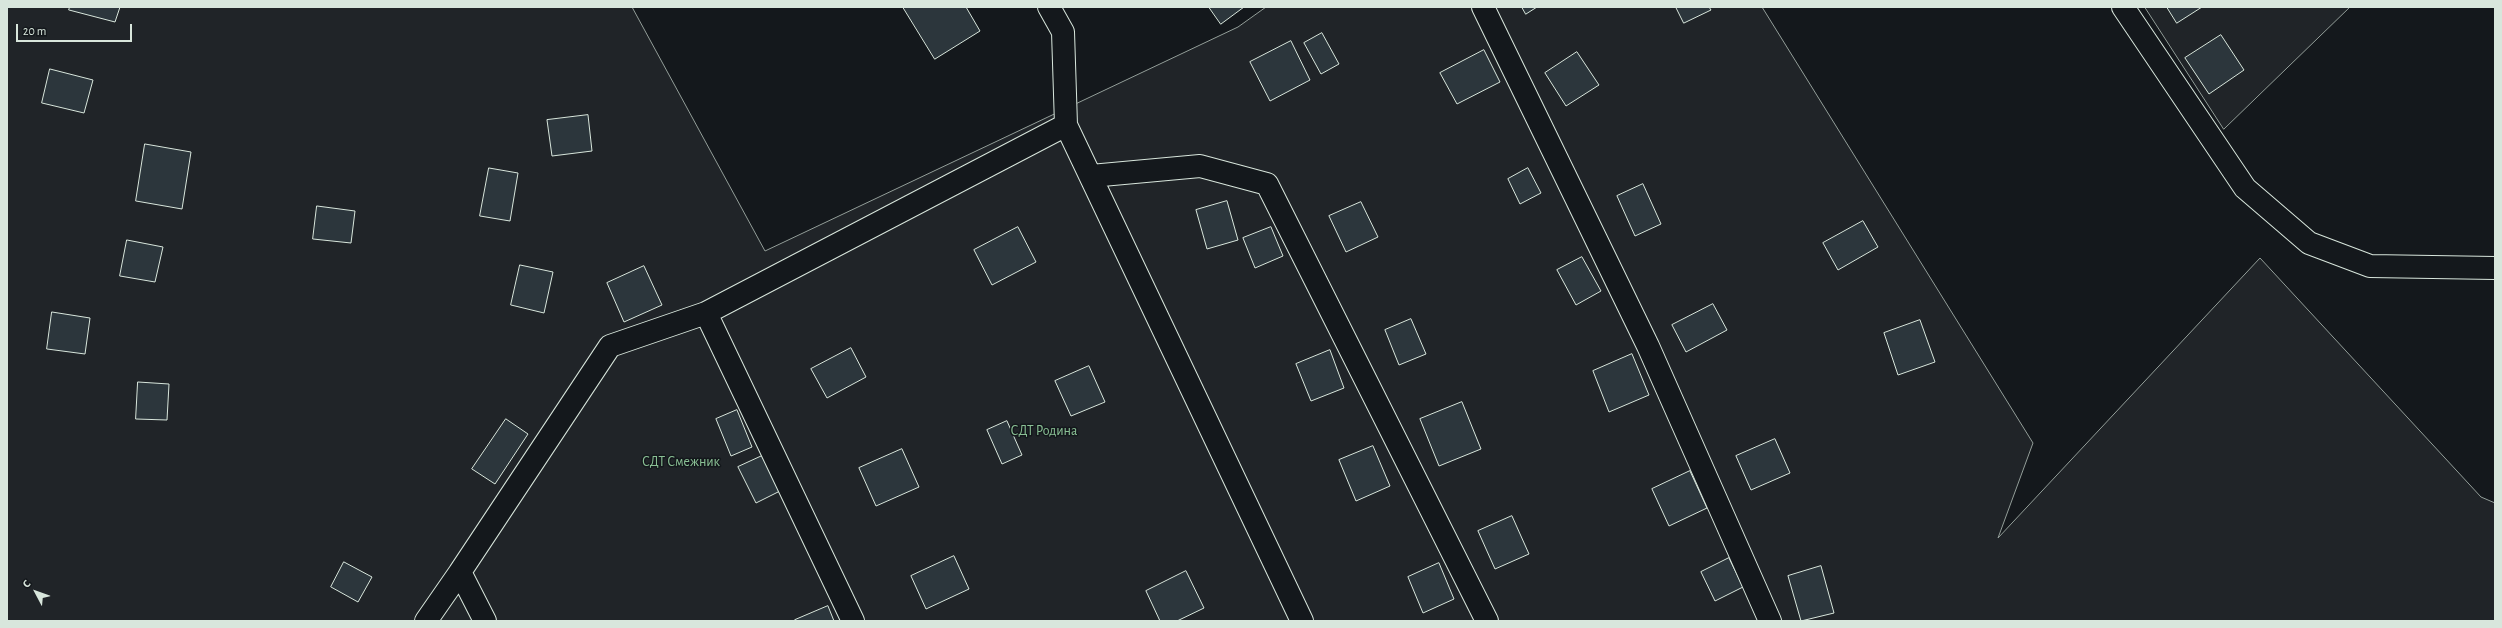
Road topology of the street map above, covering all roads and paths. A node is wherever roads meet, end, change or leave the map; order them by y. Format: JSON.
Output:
{"nodes":[{"id":1,"x":1049,"y":7,"type":"edge"},
{"id":2,"x":1483,"y":7,"type":"edge"},
{"id":3,"x":2123,"y":7,"type":"edge"},
{"id":4,"x":1066,"y":126,"type":"junction"},
{"id":5,"x":1091,"y":176,"type":"junction"},
{"id":6,"x":2495,"y":268,"type":"edge"},
{"id":7,"x":706,"y":313,"type":"junction"},
{"id":8,"x":460,"y":572,"type":"junction"},
{"id":9,"x":426,"y":621,"type":"edge"},
{"id":10,"x":484,"y":621,"type":"edge"},
{"id":11,"x":853,"y":621,"type":"edge"},
{"id":12,"x":1302,"y":621,"type":"edge"},
{"id":13,"x":1487,"y":621,"type":"edge"},
{"id":14,"x":1770,"y":621,"type":"edge"}],
"edges":[{"from":1,"to":4,"type":"street"},
{"from":2,"to":14,"type":"street"},
{"from":3,"to":6,"type":"street"},
{"from":4,"to":5,"type":"street"},
{"from":4,"to":7,"type":"street"},
{"from":5,"to":12,"type":"street"},
{"from":5,"to":13,"type":"street"},
{"from":7,"to":8,"type":"street"},
{"from":7,"to":11,"type":"street"},
{"from":8,"to":9,"type":"street"},
{"from":8,"to":10,"type":"street"}]}
